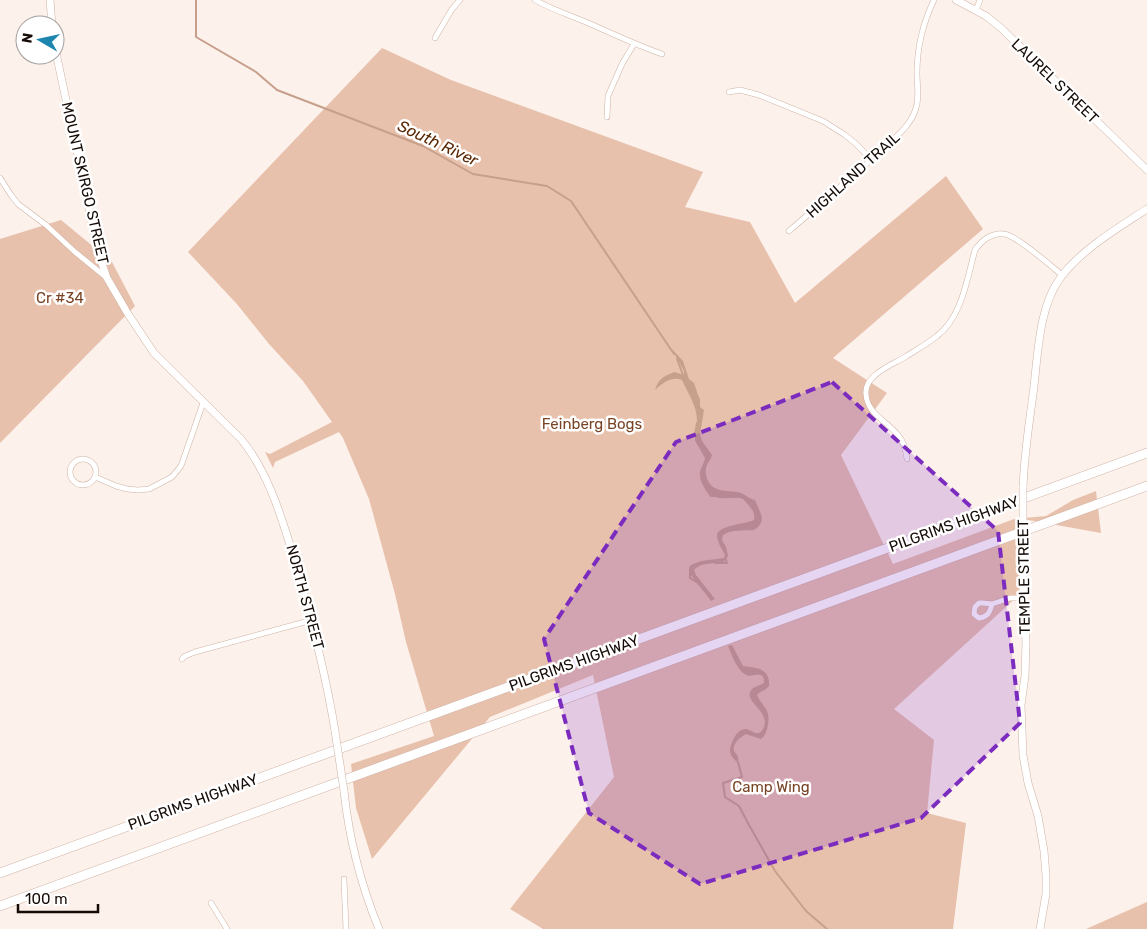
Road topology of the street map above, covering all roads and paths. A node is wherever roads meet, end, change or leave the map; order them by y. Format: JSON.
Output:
{"nodes":[{"id":1,"x":50,"y":0,"type":"edge"},
{"id":2,"x":460,"y":0,"type":"edge"},
{"id":3,"x":535,"y":0,"type":"edge"},
{"id":4,"x":934,"y":0,"type":"edge"},
{"id":5,"x":956,"y":0,"type":"edge"},
{"id":6,"x":980,"y":0,"type":"edge"},
{"id":7,"x":976,"y":10,"type":"junction"},
{"id":8,"x":51,"y":15,"type":"edge"},
{"id":9,"x":435,"y":38,"type":"dead end"},
{"id":10,"x":634,"y":44,"type":"junction"},
{"id":11,"x":662,"y":54,"type":"dead end"},
{"id":12,"x":59,"y":65,"type":"edge"},
{"id":13,"x":729,"y":92,"type":"dead end"},
{"id":14,"x":607,"y":118,"type":"dead end"},
{"id":15,"x":872,"y":160,"type":"junction"},
{"id":16,"x":1147,"y":170,"type":"edge"},
{"id":17,"x":0,"y":178,"type":"edge"},
{"id":18,"x":1147,"y":209,"type":"edge"},
{"id":19,"x":789,"y":231,"type":"dead end"},
{"id":20,"x":1062,"y":275,"type":"junction"},
{"id":21,"x":107,"y":278,"type":"junction"},
{"id":22,"x":128,"y":314,"type":"joint"},
{"id":23,"x":203,"y":403,"type":"junction"},
{"id":24,"x":1147,"y":453,"type":"edge"},
{"id":25,"x":907,"y":459,"type":"dead end"},
{"id":26,"x":95,"y":477,"type":"junction"},
{"id":27,"x":1147,"y":486,"type":"edge"},
{"id":28,"x":1023,"y":598,"type":"junction"},
{"id":29,"x":992,"y":604,"type":"dead end"},
{"id":30,"x":312,"y":620,"type":"junction"},
{"id":31,"x":182,"y":659,"type":"dead end"},
{"id":32,"x":0,"y":873,"type":"edge"},
{"id":33,"x":344,"y":879,"type":"dead end"},
{"id":34,"x":211,"y":903,"type":"dead end"},
{"id":35,"x":0,"y":906,"type":"edge"},
{"id":36,"x":227,"y":929,"type":"edge"},
{"id":37,"x":346,"y":929,"type":"edge"},
{"id":38,"x":379,"y":929,"type":"edge"},
{"id":39,"x":1040,"y":929,"type":"edge"}],
"edges":[{"from":1,"to":8,"type":"main road"},
{"from":2,"to":9,"type":"street"},
{"from":3,"to":10,"type":"street"},
{"from":4,"to":15,"type":"street","name":"HIGHLAND TRAIL"},
{"from":5,"to":7,"type":"main road","name":"LAUREL STREET"},
{"from":6,"to":7,"type":"street"},
{"from":7,"to":16,"type":"main road","name":"LAUREL STREET"},
{"from":10,"to":11,"type":"street"},
{"from":10,"to":14,"type":"street"},
{"from":12,"to":21,"type":"main road","name":"MOUNT SKIRGO STREET"},
{"from":13,"to":15,"type":"street"},
{"from":15,"to":19,"type":"street","name":"HIGHLAND TRAIL"},
{"from":17,"to":21,"type":"street"},
{"from":18,"to":20,"type":"main road","name":"TEMPLE STREET"},
{"from":20,"to":25,"type":"street"},
{"from":20,"to":28,"type":"main road","name":"TEMPLE STREET","bridge":true},
{"from":21,"to":22,"type":"main road","name":"MOUNT SKIRGO STREET"},
{"from":22,"to":23,"type":"main road","name":"NORTH STREET"},
{"from":23,"to":26,"type":"street"},
{"from":23,"to":30,"type":"main road","name":"NORTH STREET"},
{"from":24,"to":32,"type":"highway","name":"PILGRIMS HIGHWAY"},
{"from":26,"to":26,"type":"street"},
{"from":27,"to":35,"type":"highway","name":"PILGRIMS HIGHWAY"},
{"from":28,"to":29,"type":"street"},
{"from":28,"to":39,"type":"main road","name":"TEMPLE STREET"},
{"from":30,"to":31,"type":"street"},
{"from":30,"to":38,"type":"main road","name":"NORTH STREET","bridge":true},
{"from":33,"to":37,"type":"street"},
{"from":34,"to":36,"type":"street"}]}
